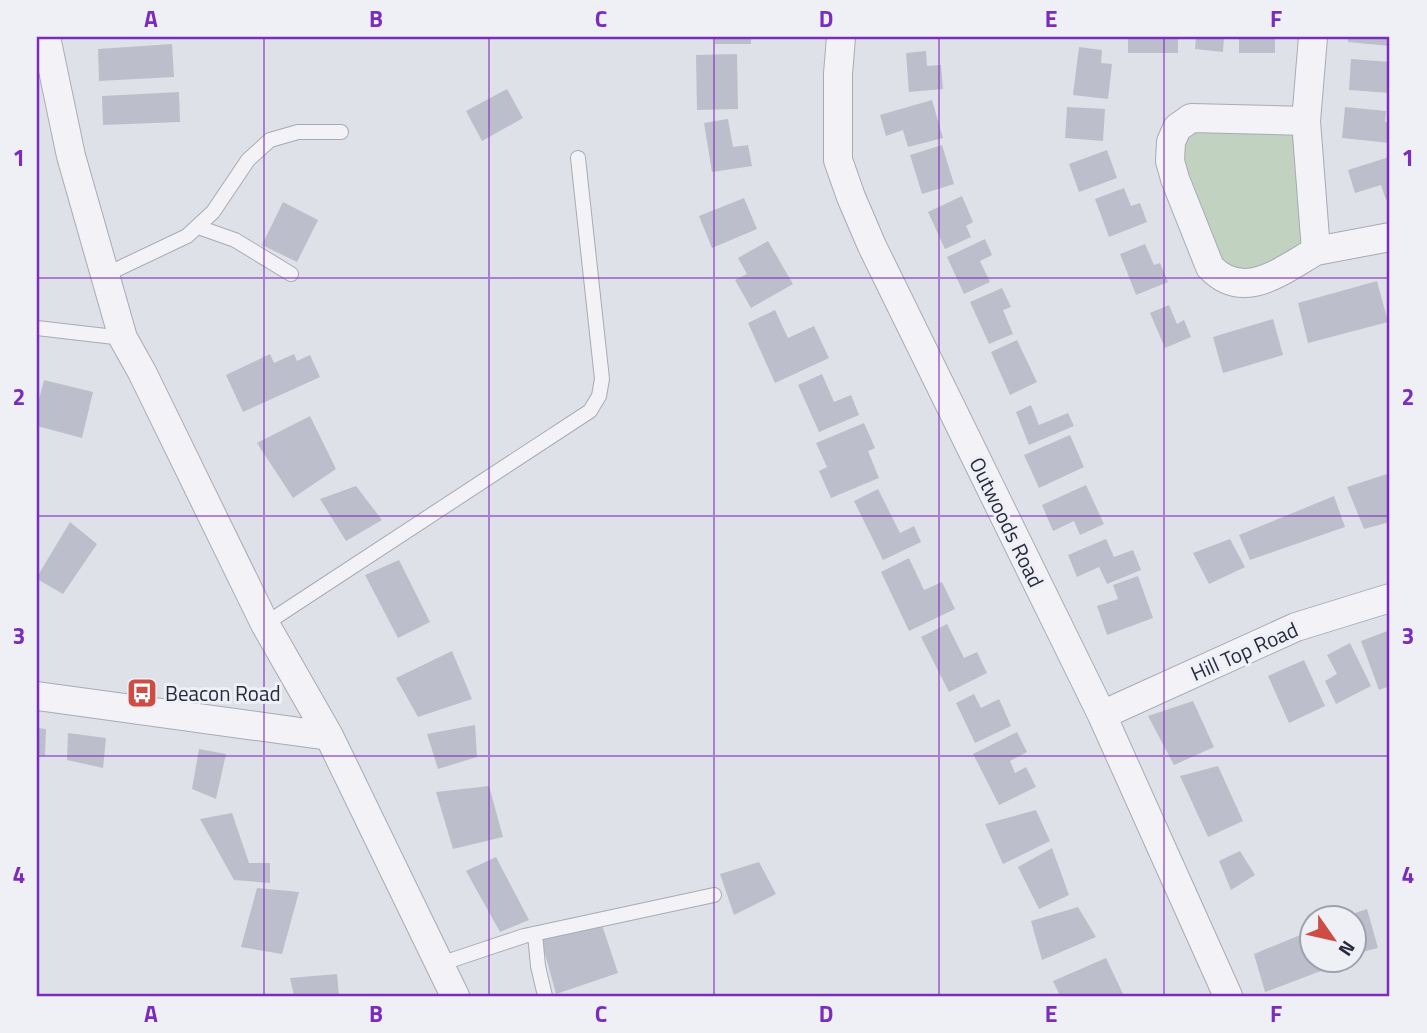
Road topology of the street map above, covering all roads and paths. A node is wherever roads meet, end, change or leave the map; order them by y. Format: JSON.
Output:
{"nodes":[{"id":1,"x":46,"y":37,"type":"edge"},
{"id":2,"x":841,"y":37,"type":"edge"},
{"id":3,"x":1313,"y":37,"type":"edge"},
{"id":4,"x":1306,"y":121,"type":"junction"},
{"id":5,"x":341,"y":132,"type":"dead end"},
{"id":6,"x":578,"y":158,"type":"dead end"},
{"id":7,"x":198,"y":227,"type":"junction"},
{"id":8,"x":1390,"y":237,"type":"edge"},
{"id":9,"x":1316,"y":251,"type":"junction"},
{"id":10,"x":291,"y":274,"type":"dead end"},
{"id":11,"x":105,"y":275,"type":"junction"},
{"id":12,"x":37,"y":328,"type":"edge"},
{"id":13,"x":123,"y":338,"type":"junction"},
{"id":14,"x":1390,"y":598,"type":"edge"},
{"id":15,"x":265,"y":624,"type":"junction"},
{"id":16,"x":37,"y":696,"type":"edge"},
{"id":17,"x":1102,"y":715,"type":"junction"},
{"id":18,"x":329,"y":736,"type":"junction"},
{"id":19,"x":714,"y":895,"type":"dead end"},
{"id":20,"x":535,"y":934,"type":"junction"},
{"id":21,"x":440,"y":964,"type":"junction"},
{"id":22,"x":455,"y":996,"type":"edge"},
{"id":23,"x":545,"y":996,"type":"edge"},
{"id":24,"x":1228,"y":996,"type":"edge"}],
"edges":[{"from":1,"to":11,"type":"street"},
{"from":2,"to":17,"type":"street","name":"Outwoods Road"},
{"from":3,"to":4,"type":"street"},
{"from":4,"to":9,"type":"street"},
{"from":4,"to":9,"type":"street"},
{"from":5,"to":7,"type":"lane"},
{"from":6,"to":15,"type":"lane"},
{"from":7,"to":10,"type":"lane"},
{"from":7,"to":11,"type":"lane"},
{"from":8,"to":9,"type":"street"},
{"from":11,"to":13,"type":"street"},
{"from":12,"to":13,"type":"lane"},
{"from":13,"to":15,"type":"street"},
{"from":14,"to":17,"type":"street","name":"Hill Top Road"},
{"from":15,"to":18,"type":"street"},
{"from":16,"to":18,"type":"street"},
{"from":17,"to":24,"type":"street","name":"Outwoods Road"},
{"from":18,"to":21,"type":"street"},
{"from":19,"to":20,"type":"lane"},
{"from":20,"to":21,"type":"lane"},
{"from":20,"to":23,"type":"lane"},
{"from":21,"to":22,"type":"street"}]}
